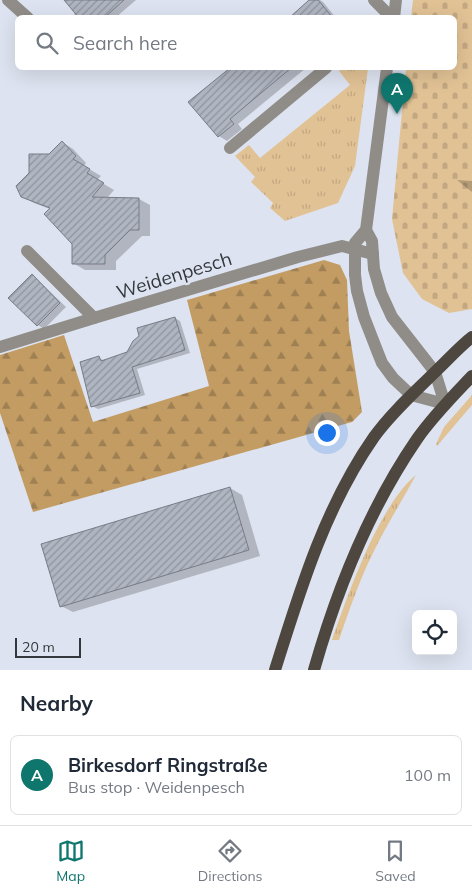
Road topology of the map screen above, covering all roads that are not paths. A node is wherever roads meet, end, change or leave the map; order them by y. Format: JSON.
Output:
{"nodes":[{"id":1,"x":8,"y":0,"type":"edge"},
{"id":2,"x":374,"y":0,"type":"edge"},
{"id":3,"x":396,"y":0,"type":"edge"},
{"id":4,"x":25,"y":15,"type":"edge"},
{"id":5,"x":390,"y":15,"type":"edge"},
{"id":6,"x":394,"y":15,"type":"edge"},
{"id":7,"x":324,"y":70,"type":"edge"},
{"id":8,"x":387,"y":70,"type":"edge"},
{"id":9,"x":230,"y":148,"type":"dead end"},
{"id":10,"x":366,"y":230,"type":"junction"},
{"id":11,"x":355,"y":250,"type":"junction"},
{"id":12,"x":27,"y":251,"type":"dead end"},
{"id":13,"x":373,"y":254,"type":"junction"},
{"id":14,"x":94,"y":318,"type":"junction"},
{"id":15,"x":472,"y":337,"type":"edge"},
{"id":16,"x":0,"y":347,"type":"edge"},
{"id":17,"x":435,"y":372,"type":"junction"},
{"id":18,"x":472,"y":376,"type":"edge"},
{"id":19,"x":411,"y":395,"type":"junction"},
{"id":20,"x":445,"y":404,"type":"junction"},
{"id":21,"x":275,"y":670,"type":"edge"},
{"id":22,"x":314,"y":670,"type":"edge"}],
"edges":[{"from":1,"to":4,"type":"street"},
{"from":2,"to":5,"type":"street"},
{"from":3,"to":6,"type":"street"},
{"from":7,"to":9,"type":"street"},
{"from":8,"to":10,"type":"street"},
{"from":10,"to":11,"type":"street"},
{"from":10,"to":13,"type":"street"},
{"from":11,"to":13,"type":"street","name":"Weidenpesch"},
{"from":11,"to":14,"type":"street","name":"Weidenpesch"},
{"from":11,"to":19,"type":"street"},
{"from":12,"to":14,"type":"street"},
{"from":13,"to":17,"type":"street"},
{"from":14,"to":16,"type":"street","name":"Weidenpesch"},
{"from":15,"to":17,"type":"main road"},
{"from":17,"to":19,"type":"main road"},
{"from":17,"to":20,"type":"street"},
{"from":18,"to":20,"type":"main road"},
{"from":19,"to":20,"type":"street"},
{"from":19,"to":21,"type":"main road"},
{"from":20,"to":22,"type":"main road"}]}
